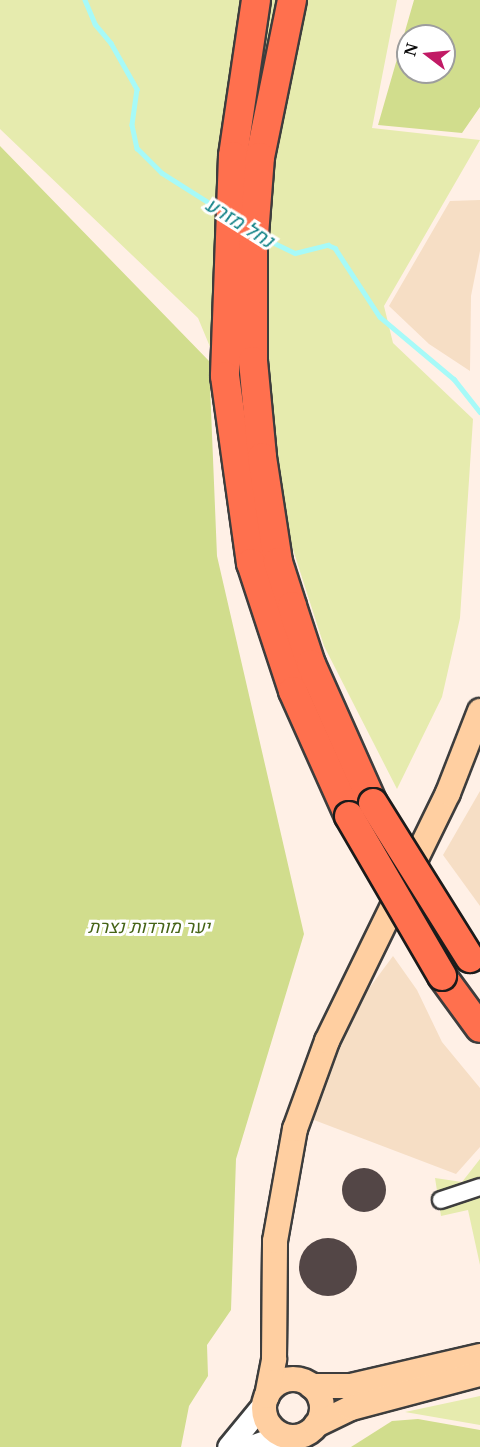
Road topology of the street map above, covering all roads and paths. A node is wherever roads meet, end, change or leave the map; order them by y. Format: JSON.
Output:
{"nodes":[{"id":1,"x":256,"y":0,"type":"edge"},
{"id":2,"x":292,"y":0,"type":"edge"},
{"id":3,"x":280,"y":612,"type":"junction"},
{"id":4,"x":480,"y":711,"type":"edge"},
{"id":5,"x":361,"y":810,"type":"junction"},
{"id":6,"x":475,"y":963,"type":"edge"},
{"id":7,"x":480,"y":1028,"type":"edge"},
{"id":8,"x":480,"y":1187,"type":"edge"},
{"id":9,"x":441,"y":1200,"type":"dead end"},
{"id":10,"x":274,"y":1308,"type":"junction"},
{"id":11,"x":480,"y":1356,"type":"edge"},
{"id":12,"x":480,"y":1374,"type":"edge"},
{"id":13,"x":308,"y":1384,"type":"junction"},
{"id":14,"x":266,"y":1399,"type":"junction"},
{"id":15,"x":316,"y":1425,"type":"junction"},
{"id":16,"x":281,"y":1435,"type":"junction"},
{"id":17,"x":228,"y":1447,"type":"edge"},
{"id":18,"x":248,"y":1447,"type":"edge"}],
"edges":[{"from":1,"to":3,"type":"highway"},
{"from":2,"to":3,"type":"highway"},
{"from":3,"to":5,"type":"highway"},
{"from":4,"to":10,"type":"main road"},
{"from":5,"to":6,"type":"highway","bridge":true},
{"from":5,"to":7,"type":"highway","bridge":true},
{"from":8,"to":9,"type":"street"},
{"from":10,"to":13,"type":"main road"},
{"from":10,"to":14,"type":"main road"},
{"from":11,"to":13,"type":"main road"},
{"from":12,"to":15,"type":"main road"},
{"from":13,"to":14,"type":"main road"},
{"from":13,"to":15,"type":"main road"},
{"from":14,"to":16,"type":"main road"},
{"from":14,"to":17,"type":"street"},
{"from":15,"to":16,"type":"main road"},
{"from":16,"to":18,"type":"street"}]}
